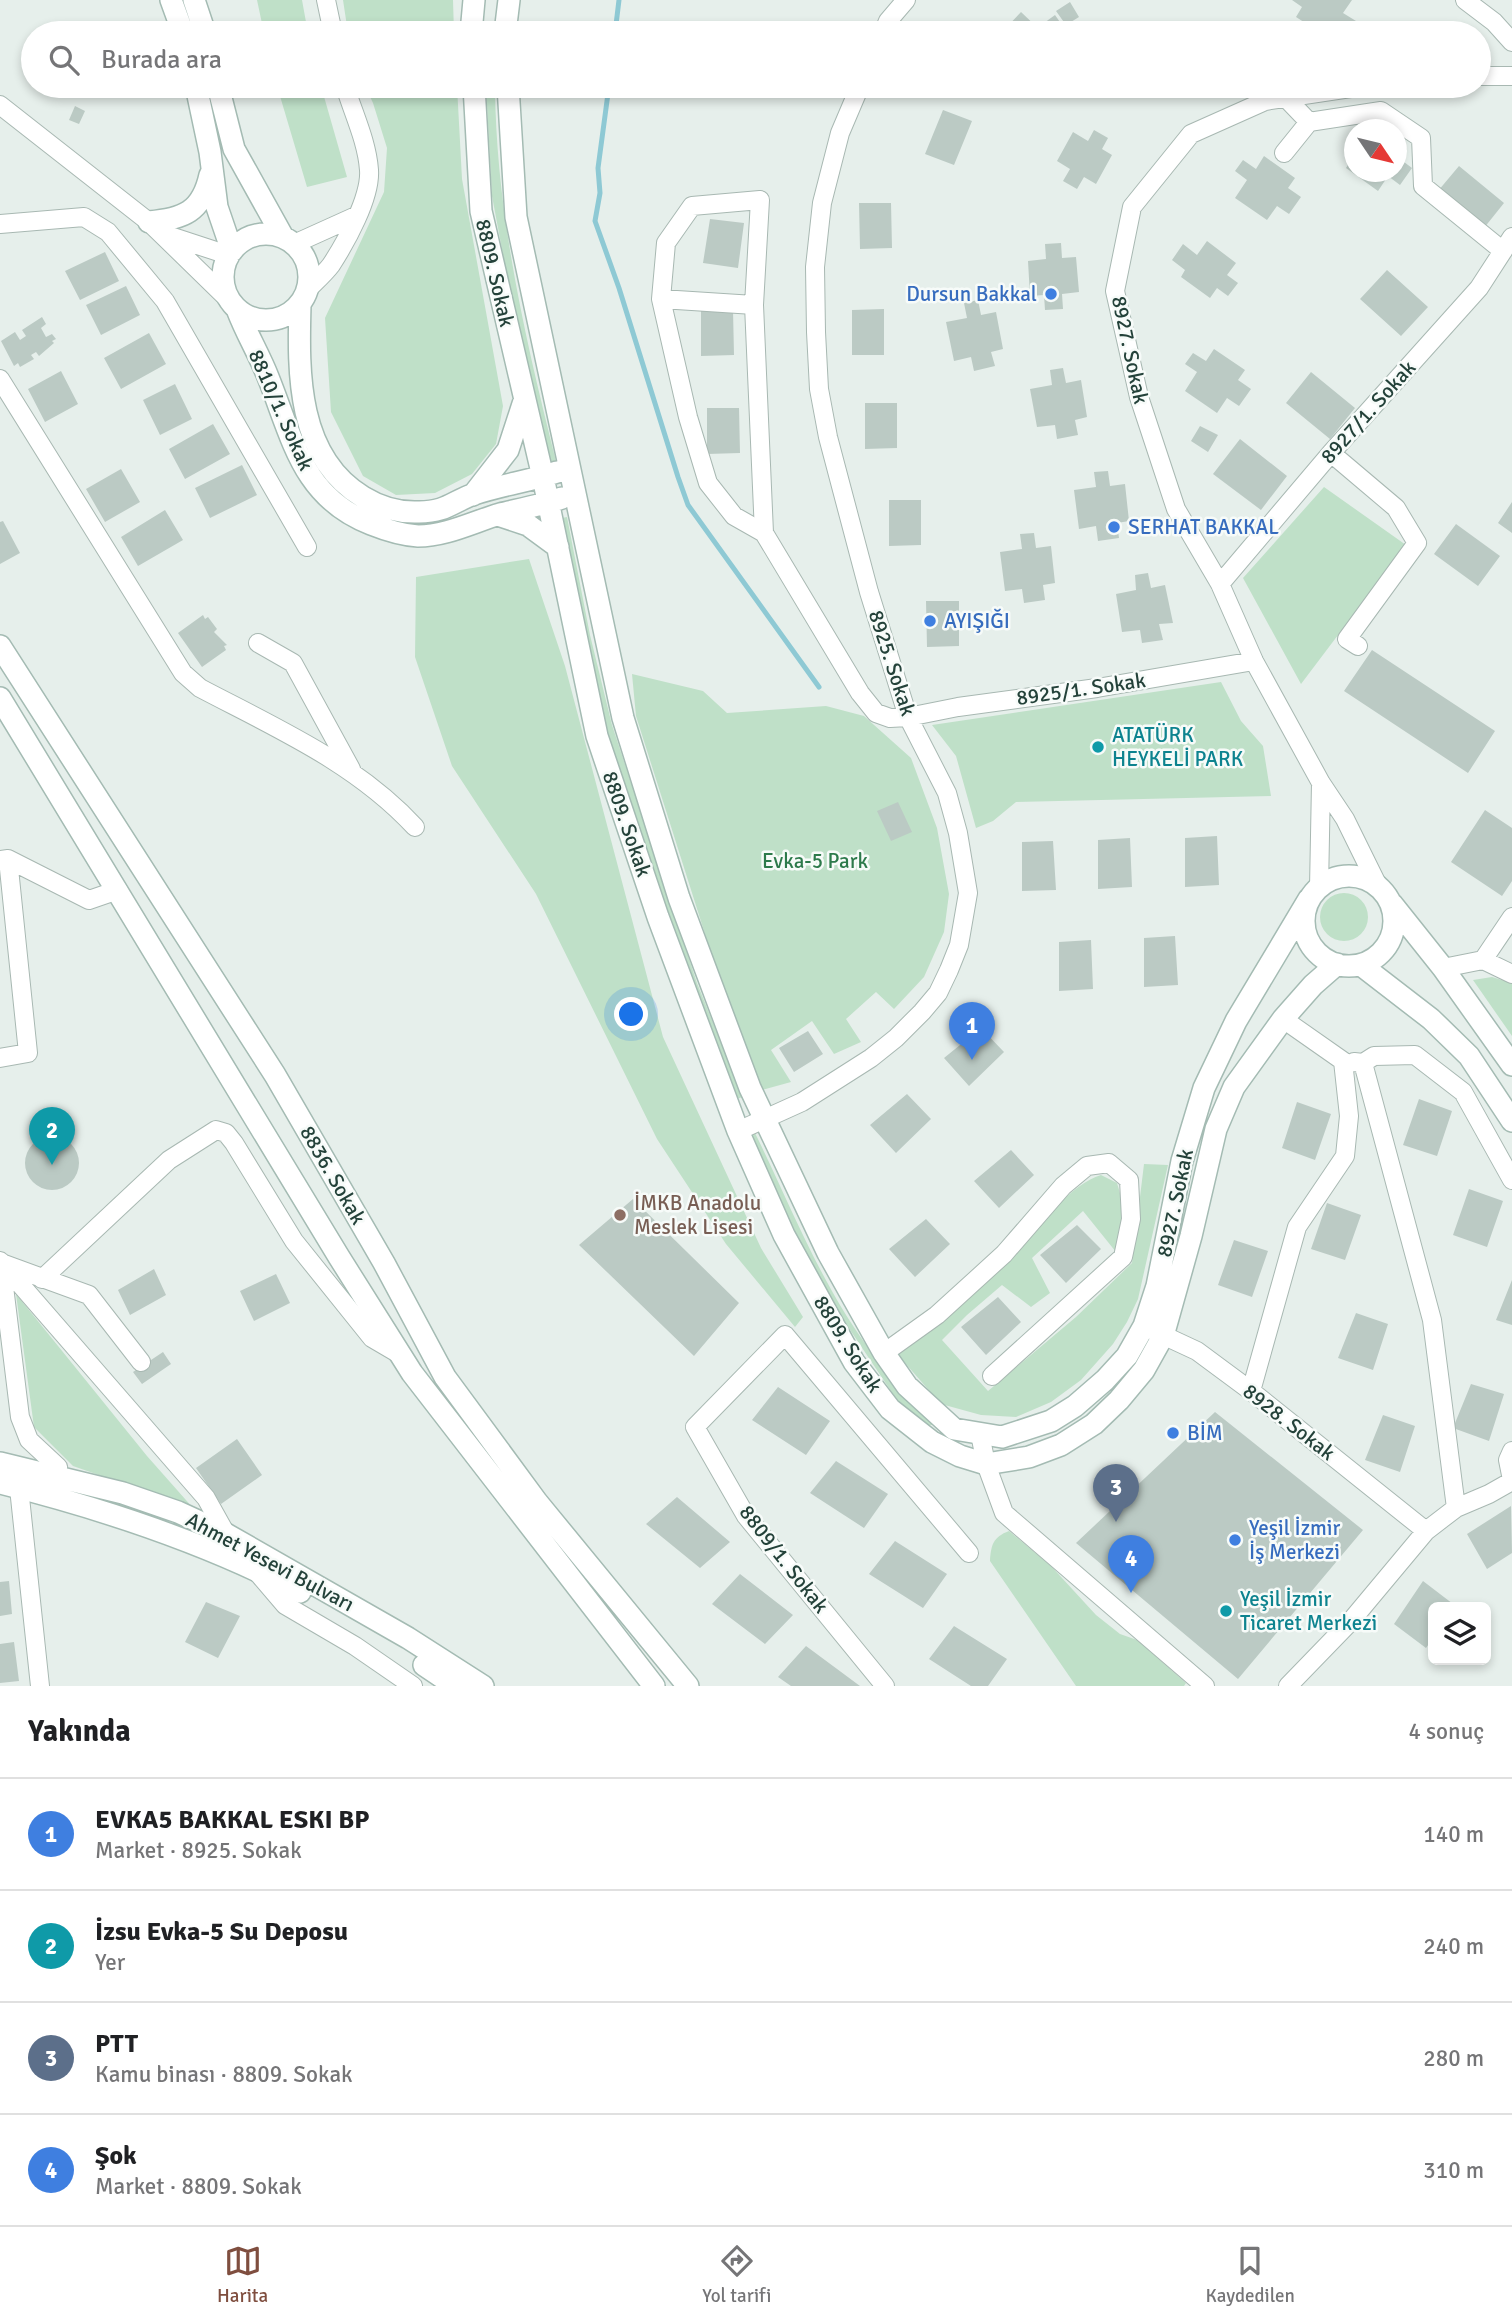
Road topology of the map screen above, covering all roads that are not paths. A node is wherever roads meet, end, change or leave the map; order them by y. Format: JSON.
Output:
{"nodes":[{"id":1,"x":171,"y":0,"type":"edge"},
{"id":2,"x":194,"y":0,"type":"edge"},
{"id":3,"x":326,"y":0,"type":"edge"},
{"id":4,"x":474,"y":0,"type":"edge"},
{"id":5,"x":509,"y":0,"type":"edge"},
{"id":6,"x":906,"y":0,"type":"edge"},
{"id":7,"x":1465,"y":0,"type":"edge"},
{"id":8,"x":181,"y":21,"type":"edge"},
{"id":9,"x":201,"y":21,"type":"edge"},
{"id":10,"x":330,"y":21,"type":"edge"},
{"id":11,"x":470,"y":21,"type":"edge"},
{"id":12,"x":506,"y":21,"type":"edge"},
{"id":13,"x":888,"y":21,"type":"edge"},
{"id":14,"x":1509,"y":32,"type":"edge"},
{"id":15,"x":1491,"y":76,"type":"edge"},
{"id":16,"x":1512,"y":76,"type":"edge"},
{"id":17,"x":198,"y":98,"type":"edge"},
{"id":18,"x":221,"y":98,"type":"edge"},
{"id":19,"x":349,"y":98,"type":"edge"},
{"id":20,"x":475,"y":98,"type":"edge"},
{"id":21,"x":509,"y":98,"type":"edge"},
{"id":22,"x":855,"y":98,"type":"edge"},
{"id":23,"x":1281,"y":98,"type":"edge"},
{"id":24,"x":1287,"y":98,"type":"edge"},
{"id":25,"x":0,"y":105,"type":"edge"},
{"id":26,"x":1309,"y":122,"type":"junction"},
{"id":27,"x":1284,"y":153,"type":"dead end"},
{"id":28,"x":212,"y":166,"type":"junction"},
{"id":29,"x":356,"y":216,"type":"junction"},
{"id":30,"x":0,"y":224,"type":"edge"},
{"id":31,"x":156,"y":228,"type":"junction"},
{"id":32,"x":289,"y":240,"type":"junction"},
{"id":33,"x":1508,"y":244,"type":"edge"},
{"id":34,"x":230,"y":253,"type":"junction"},
{"id":35,"x":304,"y":297,"type":"junction"},
{"id":36,"x":661,"y":299,"type":"junction"},
{"id":37,"x":233,"y":305,"type":"junction"},
{"id":38,"x":754,"y":305,"type":"junction"},
{"id":39,"x":0,"y":379,"type":"edge"},
{"id":40,"x":524,"y":401,"type":"junction"},
{"id":41,"x":1331,"y":453,"type":"junction"},
{"id":42,"x":569,"y":467,"type":"junction"},
{"id":43,"x":543,"y":477,"type":"junction"},
{"id":44,"x":575,"y":494,"type":"junction"},
{"id":45,"x":472,"y":495,"type":"junction"},
{"id":46,"x":549,"y":502,"type":"junction"},
{"id":47,"x":498,"y":515,"type":"junction"},
{"id":48,"x":764,"y":533,"type":"junction"},
{"id":49,"x":307,"y":547,"type":"dead end"},
{"id":50,"x":558,"y":547,"type":"junction"},
{"id":51,"x":1220,"y":584,"type":"junction"},
{"id":52,"x":258,"y":643,"type":"dead end"},
{"id":53,"x":0,"y":646,"type":"edge"},
{"id":54,"x":1358,"y":646,"type":"dead end"},
{"id":55,"x":1254,"y":661,"type":"junction"},
{"id":56,"x":0,"y":698,"type":"edge"},
{"id":57,"x":908,"y":717,"type":"junction"},
{"id":58,"x":354,"y":775,"type":"junction"},
{"id":59,"x":1321,"y":783,"type":"junction"},
{"id":60,"x":415,"y":827,"type":"dead end"},
{"id":61,"x":4,"y":860,"type":"edge"},
{"id":62,"x":1378,"y":886,"type":"junction"},
{"id":63,"x":118,"y":890,"type":"junction"},
{"id":64,"x":1314,"y":893,"type":"junction"},
{"id":65,"x":1392,"y":904,"type":"junction"},
{"id":66,"x":1512,"y":917,"type":"edge"},
{"id":67,"x":1483,"y":960,"type":"junction"},
{"id":68,"x":1337,"y":964,"type":"junction"},
{"id":69,"x":1362,"y":965,"type":"junction"},
{"id":70,"x":1443,"y":968,"type":"junction"},
{"id":71,"x":1512,"y":974,"type":"edge"},
{"id":72,"x":1283,"y":1019,"type":"junction"},
{"id":73,"x":0,"y":1058,"type":"edge"},
{"id":74,"x":1343,"y":1061,"type":"junction"},
{"id":75,"x":1363,"y":1063,"type":"junction"},
{"id":76,"x":1512,"y":1065,"type":"edge"},
{"id":77,"x":763,"y":1118,"type":"junction"},
{"id":78,"x":1512,"y":1121,"type":"edge"},
{"id":79,"x":738,"y":1130,"type":"junction"},
{"id":80,"x":1512,"y":1180,"type":"edge"},
{"id":81,"x":1,"y":1262,"type":"edge"},
{"id":82,"x":42,"y":1279,"type":"junction"},
{"id":83,"x":1144,"y":1325,"type":"junction"},
{"id":84,"x":1163,"y":1336,"type":"junction"},
{"id":85,"x":884,"y":1353,"type":"junction"},
{"id":86,"x":401,"y":1355,"type":"junction"},
{"id":87,"x":141,"y":1362,"type":"dead end"},
{"id":88,"x":992,"y":1376,"type":"dead end"},
{"id":89,"x":1251,"y":1391,"type":"junction"},
{"id":90,"x":980,"y":1434,"type":"junction"},
{"id":91,"x":1512,"y":1451,"type":"edge"},
{"id":92,"x":0,"y":1463,"type":"edge"},
{"id":93,"x":986,"y":1464,"type":"junction"},
{"id":94,"x":1512,"y":1480,"type":"edge"},
{"id":95,"x":49,"y":1485,"type":"junction"},
{"id":96,"x":10,"y":1486,"type":"edge"},
{"id":97,"x":1456,"y":1508,"type":"junction"},
{"id":98,"x":1426,"y":1531,"type":"junction"},
{"id":99,"x":226,"y":1534,"type":"junction"},
{"id":100,"x":969,"y":1553,"type":"dead end"},
{"id":101,"x":251,"y":1566,"type":"junction"},
{"id":102,"x":40,"y":1686,"type":"edge"},
{"id":103,"x":413,"y":1686,"type":"edge"},
{"id":104,"x":455,"y":1686,"type":"edge"},
{"id":105,"x":483,"y":1686,"type":"edge"},
{"id":106,"x":654,"y":1686,"type":"edge"},
{"id":107,"x":688,"y":1686,"type":"edge"},
{"id":108,"x":885,"y":1686,"type":"edge"},
{"id":109,"x":1205,"y":1686,"type":"edge"},
{"id":110,"x":1288,"y":1686,"type":"edge"}],
"edges":[{"from":1,"to":8,"type":"street"},
{"from":2,"to":9,"type":"street"},
{"from":3,"to":10,"type":"street"},
{"from":4,"to":11,"type":"street"},
{"from":5,"to":12,"type":"street"},
{"from":6,"to":13,"type":"street"},
{"from":7,"to":14,"type":"street"},
{"from":15,"to":16,"type":"street"},
{"from":17,"to":28,"type":"street"},
{"from":18,"to":32,"type":"street"},
{"from":19,"to":29,"type":"street"},
{"from":20,"to":40,"type":"street","name":"8809. Sokak"},
{"from":21,"to":42,"type":"street","name":"8809. Sokak"},
{"from":22,"to":57,"type":"street","name":"8925. Sokak"},
{"from":23,"to":51,"type":"street","name":"8927. Sokak"},
{"from":24,"to":26,"type":"street"},
{"from":25,"to":31,"type":"street"},
{"from":26,"to":27,"type":"street"},
{"from":26,"to":33,"type":"street"},
{"from":28,"to":31,"type":"street"},
{"from":28,"to":34,"type":"street"},
{"from":29,"to":32,"type":"street"},
{"from":29,"to":35,"type":"street"},
{"from":30,"to":49,"type":"street"},
{"from":31,"to":34,"type":"street"},
{"from":31,"to":37,"type":"street"},
{"from":32,"to":34,"type":"street"},
{"from":32,"to":35,"type":"street"},
{"from":33,"to":41,"type":"street","name":"8927/1. Sokak"},
{"from":34,"to":37,"type":"street"},
{"from":35,"to":37,"type":"street"},
{"from":35,"to":45,"type":"street","name":"8810/1. Sokak"},
{"from":36,"to":38,"type":"street"},
{"from":36,"to":38,"type":"street"},
{"from":36,"to":48,"type":"street"},
{"from":37,"to":47,"type":"street","name":"8810/1. Sokak"},
{"from":38,"to":48,"type":"street"},
{"from":39,"to":58,"type":"street"},
{"from":40,"to":43,"type":"street","name":"8809. Sokak"},
{"from":40,"to":45,"type":"street"},
{"from":41,"to":51,"type":"street","name":"8927/1. Sokak"},
{"from":41,"to":54,"type":"street"},
{"from":42,"to":43,"type":"street","name":"8810/1. Sokak"},
{"from":42,"to":44,"type":"street","name":"8809. Sokak"},
{"from":43,"to":45,"type":"street","name":"8810/1. Sokak"},
{"from":43,"to":46,"type":"street","name":"8809. Sokak"},
{"from":44,"to":46,"type":"street","name":"8810/1. Sokak"},
{"from":44,"to":77,"type":"street","name":"8809. Sokak"},
{"from":46,"to":47,"type":"street","name":"8810/1. Sokak"},
{"from":46,"to":50,"type":"street","name":"8809. Sokak"},
{"from":47,"to":50,"type":"street"},
{"from":48,"to":57,"type":"street"},
{"from":50,"to":79,"type":"street","name":"8809. Sokak"},
{"from":51,"to":55,"type":"street","name":"8927. Sokak"},
{"from":52,"to":58,"type":"street"},
{"from":53,"to":107,"type":"street","name":"8836. Sokak"},
{"from":55,"to":57,"type":"street","name":"8925/1. Sokak"},
{"from":55,"to":59,"type":"street","name":"8927. Sokak"},
{"from":56,"to":63,"type":"street"},
{"from":57,"to":77,"type":"street","name":"8925. Sokak"},
{"from":58,"to":60,"type":"street"},
{"from":59,"to":62,"type":"street","name":"8927. Sokak"},
{"from":59,"to":64,"type":"street"},
{"from":61,"to":63,"type":"street"},
{"from":61,"to":73,"type":"street"},
{"from":62,"to":64,"type":"street"},
{"from":62,"to":65,"type":"street"},
{"from":63,"to":86,"type":"street"},
{"from":64,"to":68,"type":"street"},
{"from":64,"to":83,"type":"street","name":"8927. Sokak"},
{"from":65,"to":69,"type":"street"},
{"from":65,"to":70,"type":"street"},
{"from":66,"to":67,"type":"street"},
{"from":67,"to":70,"type":"street"},
{"from":67,"to":71,"type":"street"},
{"from":68,"to":69,"type":"street"},
{"from":68,"to":72,"type":"street","name":"8927. Sokak"},
{"from":69,"to":78,"type":"street"},
{"from":70,"to":76,"type":"street"},
{"from":72,"to":74,"type":"street"},
{"from":72,"to":84,"type":"street","name":"8927. Sokak"},
{"from":74,"to":75,"type":"street"},
{"from":74,"to":89,"type":"street"},
{"from":75,"to":80,"type":"street"},
{"from":75,"to":97,"type":"street"},
{"from":77,"to":79,"type":"street","name":"8925. Sokak"},
{"from":77,"to":85,"type":"street","name":"8809. Sokak"},
{"from":79,"to":93,"type":"street","name":"8809. Sokak"},
{"from":81,"to":82,"type":"street"},
{"from":81,"to":95,"type":"street"},
{"from":81,"to":99,"type":"street"},
{"from":82,"to":86,"type":"street"},
{"from":82,"to":87,"type":"street"},
{"from":83,"to":84,"type":"street","name":"8928. Sokak"},
{"from":83,"to":90,"type":"street","name":"8927. Sokak"},
{"from":84,"to":89,"type":"street","name":"8928. Sokak"},
{"from":84,"to":93,"type":"street","name":"8927. Sokak"},
{"from":85,"to":88,"type":"street"},
{"from":85,"to":90,"type":"street","name":"8809. Sokak"},
{"from":86,"to":106,"type":"street"},
{"from":89,"to":98,"type":"street","name":"8928. Sokak"},
{"from":90,"to":93,"type":"street"},
{"from":91,"to":94,"type":"street"},
{"from":92,"to":95,"type":"street","name":"Ahmet Yesevi Bulvarı"},
{"from":93,"to":109,"type":"street"},
{"from":94,"to":97,"type":"street"},
{"from":95,"to":96,"type":"street"},
{"from":95,"to":99,"type":"street","name":"Ahmet Yesevi Bulvarı"},
{"from":95,"to":101,"type":"street"},
{"from":96,"to":102,"type":"street"},
{"from":97,"to":98,"type":"street"},
{"from":98,"to":110,"type":"street"},
{"from":99,"to":105,"type":"street","name":"Ahmet Yesevi Bulvarı"},
{"from":100,"to":108,"type":"street","name":"8809/1. Sokak"},
{"from":101,"to":103,"type":"street"},
{"from":101,"to":104,"type":"street"}]}
